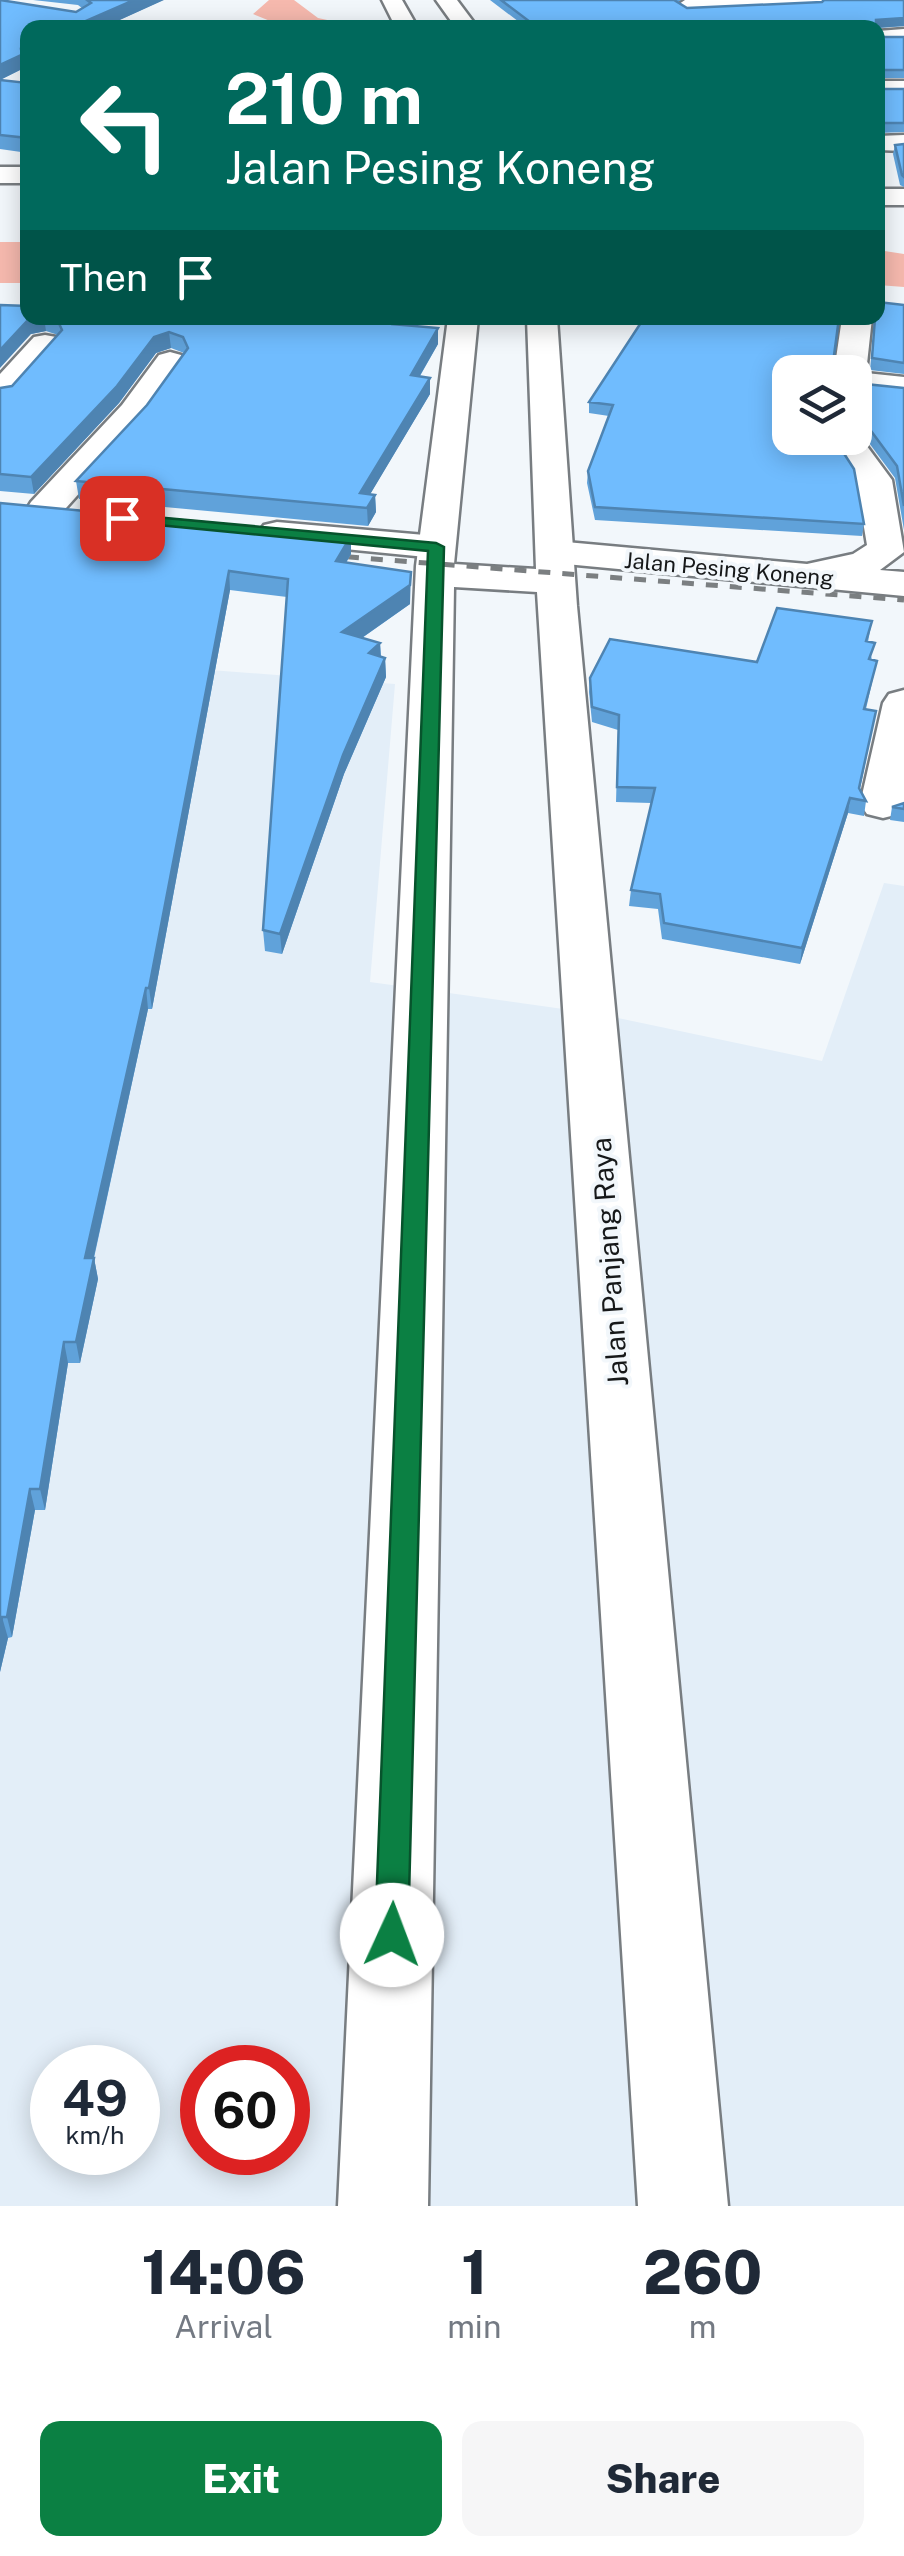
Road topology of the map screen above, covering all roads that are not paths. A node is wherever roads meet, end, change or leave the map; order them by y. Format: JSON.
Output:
{"nodes":[{"id":1,"x":446,"y":0,"type":"edge"},
{"id":2,"x":821,"y":0,"type":"edge"},
{"id":3,"x":683,"y":3,"type":"edge"},
{"id":4,"x":462,"y":20,"type":"edge"},
{"id":5,"x":706,"y":20,"type":"edge"},
{"id":6,"x":462,"y":325,"type":"edge"},
{"id":7,"x":542,"y":325,"type":"edge"},
{"id":8,"x":856,"y":325,"type":"edge"},
{"id":9,"x":45,"y":344,"type":"edge"},
{"id":10,"x":852,"y":355,"type":"edge"},
{"id":11,"x":170,"y":362,"type":"edge"},
{"id":12,"x":872,"y":383,"type":"edge"},
{"id":13,"x":904,"y":388,"type":"edge"},
{"id":14,"x":0,"y":393,"type":"edge"},
{"id":15,"x":857,"y":455,"type":"edge"},
{"id":16,"x":80,"y":526,"type":"edge"},
{"id":17,"x":244,"y":542,"type":"edge"},
{"id":18,"x":435,"y":561,"type":"junction"},
{"id":19,"x":555,"y":567,"type":"junction"},
{"id":20,"x":807,"y":577,"type":"junction"},
{"id":21,"x":904,"y":584,"type":"edge"},
{"id":22,"x":904,"y":609,"type":"edge"},
{"id":23,"x":904,"y":703,"type":"edge"},
{"id":24,"x":883,"y":804,"type":"dead end"},
{"id":25,"x":383,"y":2206,"type":"edge"},
{"id":26,"x":683,"y":2206,"type":"edge"}],
"edges":[{"from":1,"to":4,"type":"main road"},
{"from":2,"to":3,"type":"main road"},
{"from":3,"to":5,"type":"main road"},
{"from":6,"to":18,"type":"main road"},
{"from":7,"to":19,"type":"main road","name":"Jalan Panjang Raya"},
{"from":8,"to":10,"type":"main road"},
{"from":9,"to":14,"type":"main road"},
{"from":11,"to":16,"type":"main road"},
{"from":12,"to":13,"type":"main road"},
{"from":15,"to":20,"type":"main road"},
{"from":17,"to":18,"type":"main road"},
{"from":18,"to":19,"type":"main road"},
{"from":18,"to":25,"type":"main road"},
{"from":19,"to":20,"type":"main road","name":"Jalan Pesing Koneng"},
{"from":19,"to":22,"type":"main road"},
{"from":19,"to":26,"type":"main road","name":"Jalan Panjang Raya"},
{"from":20,"to":21,"type":"main road","name":"Jalan Pesing Koneng"},
{"from":23,"to":24,"type":"main road"}]}
